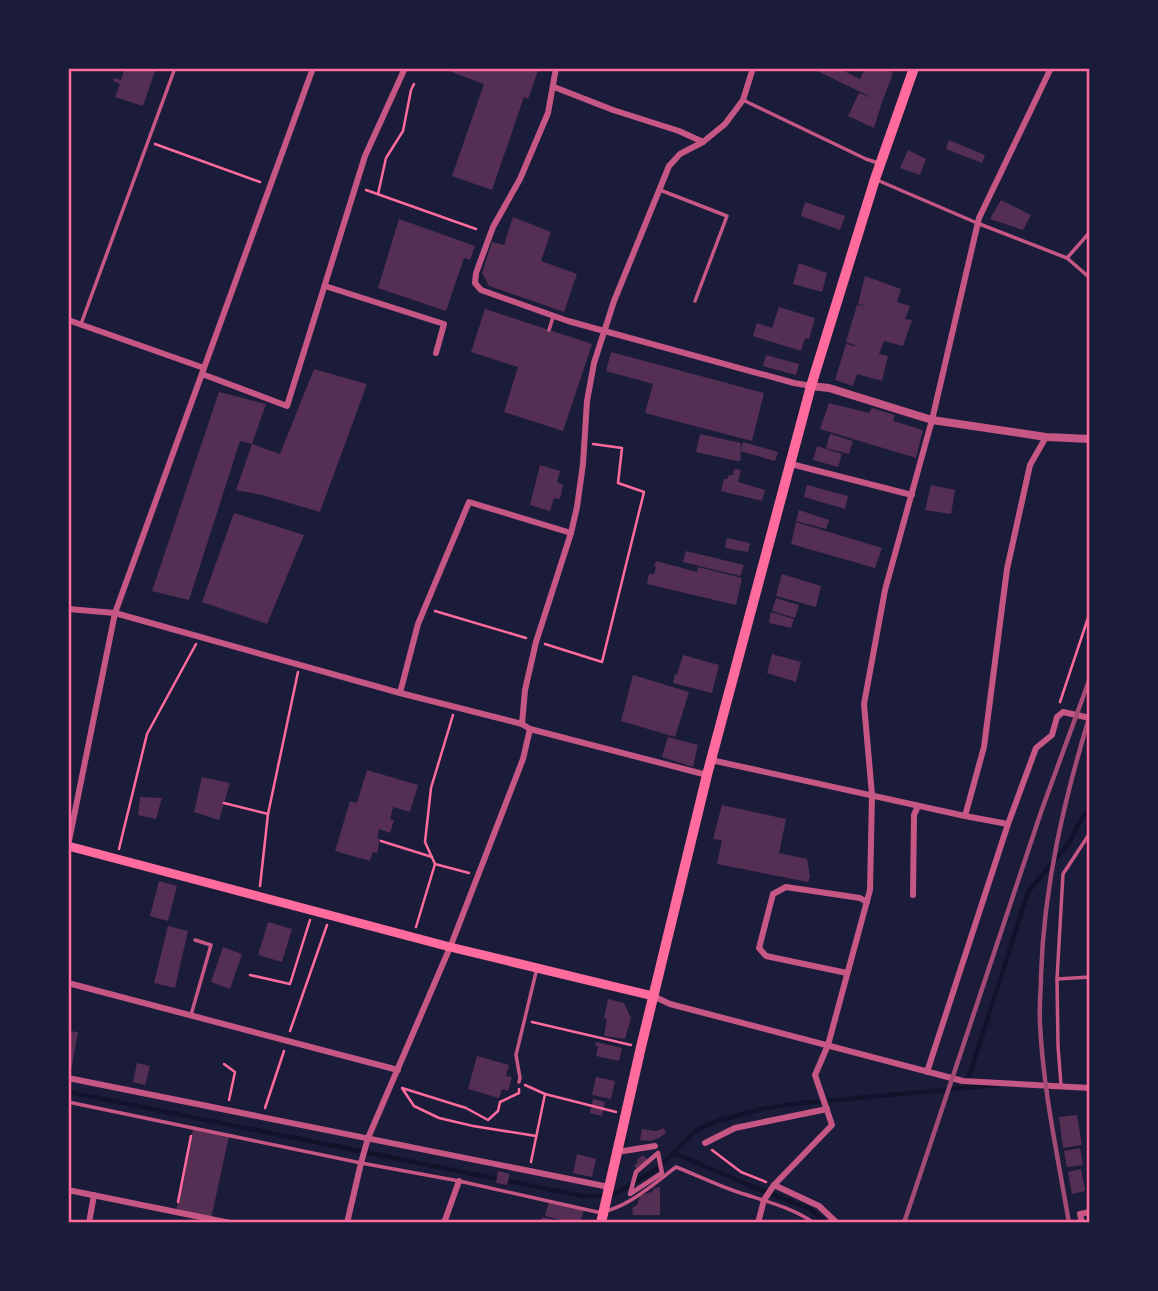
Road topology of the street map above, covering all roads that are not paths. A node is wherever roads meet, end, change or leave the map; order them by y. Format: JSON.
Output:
{"nodes":[{"id":1,"x":175,"y":68,"type":"edge"},
{"id":2,"x":313,"y":68,"type":"edge"},
{"id":3,"x":405,"y":68,"type":"edge"},
{"id":4,"x":556,"y":68,"type":"edge"},
{"id":5,"x":753,"y":68,"type":"edge"},
{"id":6,"x":914,"y":68,"type":"edge"},
{"id":7,"x":1051,"y":68,"type":"edge"},
{"id":8,"x":554,"y":87,"type":"junction"},
{"id":9,"x":743,"y":100,"type":"junction"},
{"id":10,"x":703,"y":142,"type":"junction"},
{"id":11,"x":880,"y":164,"type":"junction"},
{"id":12,"x":875,"y":179,"type":"junction"},
{"id":13,"x":660,"y":190,"type":"junction"},
{"id":14,"x":977,"y":223,"type":"junction"},
{"id":15,"x":1090,"y":232,"type":"edge"},
{"id":16,"x":1067,"y":258,"type":"junction"},
{"id":17,"x":1090,"y":278,"type":"edge"},
{"id":18,"x":325,"y":286,"type":"junction"},
{"id":19,"x":695,"y":301,"type":"dead end"},
{"id":20,"x":553,"y":317,"type":"junction"},
{"id":21,"x":68,"y":320,"type":"edge"},
{"id":22,"x":81,"y":324,"type":"junction"},
{"id":23,"x":549,"y":330,"type":"dead end"},
{"id":24,"x":605,"y":332,"type":"junction"},
{"id":25,"x":436,"y":353,"type":"dead end"},
{"id":26,"x":203,"y":372,"type":"junction"},
{"id":27,"x":811,"y":386,"type":"junction"},
{"id":28,"x":932,"y":420,"type":"junction"},
{"id":29,"x":1046,"y":437,"type":"junction"},
{"id":30,"x":1090,"y":439,"type":"edge"},
{"id":31,"x":791,"y":464,"type":"junction"},
{"id":32,"x":912,"y":495,"type":"junction"},
{"id":33,"x":571,"y":533,"type":"junction"},
{"id":34,"x":68,"y":609,"type":"edge"},
{"id":35,"x":114,"y":613,"type":"junction"},
{"id":36,"x":400,"y":693,"type":"junction"},
{"id":37,"x":1090,"y":718,"type":"edge"},
{"id":38,"x":522,"y":724,"type":"junction"},
{"id":39,"x":530,"y":729,"type":"junction"},
{"id":40,"x":711,"y":760,"type":"junction"},
{"id":41,"x":707,"y":775,"type":"junction"},
{"id":42,"x":872,"y":795,"type":"junction"},
{"id":43,"x":918,"y":806,"type":"junction"},
{"id":44,"x":965,"y":816,"type":"junction"},
{"id":45,"x":1008,"y":824,"type":"junction"},
{"id":46,"x":1090,"y":833,"type":"edge"},
{"id":47,"x":68,"y":846,"type":"edge"},
{"id":48,"x":913,"y":895,"type":"dead end"},
{"id":49,"x":867,"y":902,"type":"junction"},
{"id":50,"x":195,"y":940,"type":"dead end"},
{"id":51,"x":450,"y":947,"type":"junction"},
{"id":52,"x":537,"y":968,"type":"junction"},
{"id":53,"x":847,"y":973,"type":"junction"},
{"id":54,"x":1090,"y":977,"type":"edge"},
{"id":55,"x":1057,"y":979,"type":"junction"},
{"id":56,"x":68,"y":983,"type":"edge"},
{"id":57,"x":653,"y":996,"type":"junction"},
{"id":58,"x":191,"y":1015,"type":"junction"},
{"id":59,"x":828,"y":1045,"type":"junction"},
{"id":60,"x":398,"y":1070,"type":"junction"},
{"id":61,"x":927,"y":1072,"type":"junction"},
{"id":62,"x":68,"y":1078,"type":"edge"},
{"id":63,"x":519,"y":1082,"type":"road end"},
{"id":64,"x":1061,"y":1087,"type":"junction"},
{"id":65,"x":1090,"y":1088,"type":"edge"},
{"id":66,"x":68,"y":1102,"type":"edge"},
{"id":67,"x":827,"y":1109,"type":"junction"},
{"id":68,"x":368,"y":1138,"type":"junction"},
{"id":69,"x":705,"y":1143,"type":"road end"},
{"id":70,"x":655,"y":1146,"type":"dead end"},
{"id":71,"x":617,"y":1152,"type":"junction"},
{"id":72,"x":361,"y":1163,"type":"junction"},
{"id":73,"x":458,"y":1181,"type":"junction"},
{"id":74,"x":774,"y":1185,"type":"junction"},
{"id":75,"x":68,"y":1190,"type":"edge"},
{"id":76,"x":608,"y":1193,"type":"junction"},
{"id":77,"x":630,"y":1194,"type":"joint"},
{"id":78,"x":94,"y":1195,"type":"junction"},
{"id":79,"x":765,"y":1198,"type":"junction"},
{"id":80,"x":604,"y":1212,"type":"junction"},
{"id":81,"x":1090,"y":1212,"type":"edge"},
{"id":82,"x":89,"y":1223,"type":"edge"},
{"id":83,"x":230,"y":1223,"type":"edge"},
{"id":84,"x":347,"y":1223,"type":"edge"},
{"id":85,"x":444,"y":1223,"type":"edge"},
{"id":86,"x":601,"y":1223,"type":"edge"},
{"id":87,"x":758,"y":1223,"type":"edge"},
{"id":88,"x":814,"y":1223,"type":"edge"},
{"id":89,"x":837,"y":1223,"type":"edge"},
{"id":90,"x":1082,"y":1223,"type":"edge"}],
"edges":[{"from":1,"to":22,"type":"lane"},
{"from":2,"to":26,"type":"street"},
{"from":3,"to":18,"type":"street"},
{"from":4,"to":8,"type":"street"},
{"from":5,"to":9,"type":"street"},
{"from":6,"to":11,"type":"main road"},
{"from":7,"to":14,"type":"street"},
{"from":8,"to":10,"type":"street"},
{"from":8,"to":20,"type":"street"},
{"from":9,"to":10,"type":"street"},
{"from":9,"to":11,"type":"lane"},
{"from":10,"to":13,"type":"street"},
{"from":11,"to":12,"type":"main road"},
{"from":12,"to":14,"type":"lane"},
{"from":12,"to":27,"type":"main road"},
{"from":13,"to":19,"type":"lane"},
{"from":13,"to":24,"type":"street"},
{"from":14,"to":16,"type":"lane"},
{"from":14,"to":28,"type":"street"},
{"from":15,"to":16,"type":"lane"},
{"from":16,"to":17,"type":"lane"},
{"from":18,"to":25,"type":"street"},
{"from":18,"to":26,"type":"street"},
{"from":20,"to":23,"type":"lane"},
{"from":20,"to":24,"type":"street"},
{"from":21,"to":22,"type":"street"},
{"from":22,"to":26,"type":"street"},
{"from":24,"to":27,"type":"street"},
{"from":24,"to":33,"type":"street"},
{"from":26,"to":35,"type":"street"},
{"from":27,"to":28,"type":"street"},
{"from":27,"to":31,"type":"main road"},
{"from":28,"to":29,"type":"street"},
{"from":28,"to":32,"type":"street"},
{"from":29,"to":30,"type":"street"},
{"from":29,"to":44,"type":"street"},
{"from":31,"to":32,"type":"street"},
{"from":31,"to":40,"type":"main road"},
{"from":32,"to":42,"type":"street"},
{"from":33,"to":36,"type":"street"},
{"from":33,"to":38,"type":"street"},
{"from":34,"to":35,"type":"street"},
{"from":35,"to":36,"type":"street"},
{"from":35,"to":47,"type":"street"},
{"from":36,"to":38,"type":"street"},
{"from":37,"to":45,"type":"street"},
{"from":38,"to":39,"type":"street"},
{"from":39,"to":41,"type":"street"},
{"from":39,"to":51,"type":"street"},
{"from":40,"to":41,"type":"main road"},
{"from":40,"to":42,"type":"street"},
{"from":41,"to":57,"type":"main road"},
{"from":42,"to":43,"type":"street"},
{"from":42,"to":49,"type":"street"},
{"from":43,"to":44,"type":"street"},
{"from":43,"to":48,"type":"street"},
{"from":44,"to":45,"type":"street"},
{"from":45,"to":61,"type":"street"},
{"from":46,"to":55,"type":"lane"},
{"from":47,"to":51,"type":"main road"},
{"from":49,"to":53,"type":"street"},
{"from":49,"to":53,"type":"street"},
{"from":50,"to":58,"type":"lane"},
{"from":51,"to":52,"type":"main road"},
{"from":51,"to":60,"type":"street"},
{"from":52,"to":57,"type":"main road"},
{"from":52,"to":63,"type":"lane"},
{"from":53,"to":59,"type":"street"},
{"from":54,"to":55,"type":"lane"},
{"from":55,"to":64,"type":"lane"},
{"from":56,"to":58,"type":"street"},
{"from":57,"to":59,"type":"street"},
{"from":57,"to":71,"type":"main road"},
{"from":58,"to":60,"type":"street"},
{"from":59,"to":61,"type":"street"},
{"from":59,"to":67,"type":"street"},
{"from":60,"to":68,"type":"street"},
{"from":61,"to":64,"type":"street"},
{"from":62,"to":68,"type":"street"},
{"from":64,"to":65,"type":"street"},
{"from":66,"to":72,"type":"lane"},
{"from":67,"to":69,"type":"street"},
{"from":67,"to":74,"type":"street"},
{"from":68,"to":72,"type":"street"},
{"from":68,"to":76,"type":"street"},
{"from":70,"to":71,"type":"street"},
{"from":71,"to":76,"type":"main road"},
{"from":72,"to":73,"type":"lane"},
{"from":72,"to":84,"type":"street"},
{"from":73,"to":80,"type":"lane"},
{"from":73,"to":85,"type":"street"},
{"from":74,"to":79,"type":"street"},
{"from":74,"to":89,"type":"street"},
{"from":75,"to":78,"type":"street"},
{"from":76,"to":80,"type":"main road"},
{"from":77,"to":77,"type":"street"},
{"from":78,"to":82,"type":"street"},
{"from":78,"to":83,"type":"street"},
{"from":79,"to":80,"type":"lane"},
{"from":79,"to":87,"type":"street"},
{"from":79,"to":88,"type":"lane"},
{"from":80,"to":86,"type":"main road"},
{"from":81,"to":90,"type":"street"}]}
